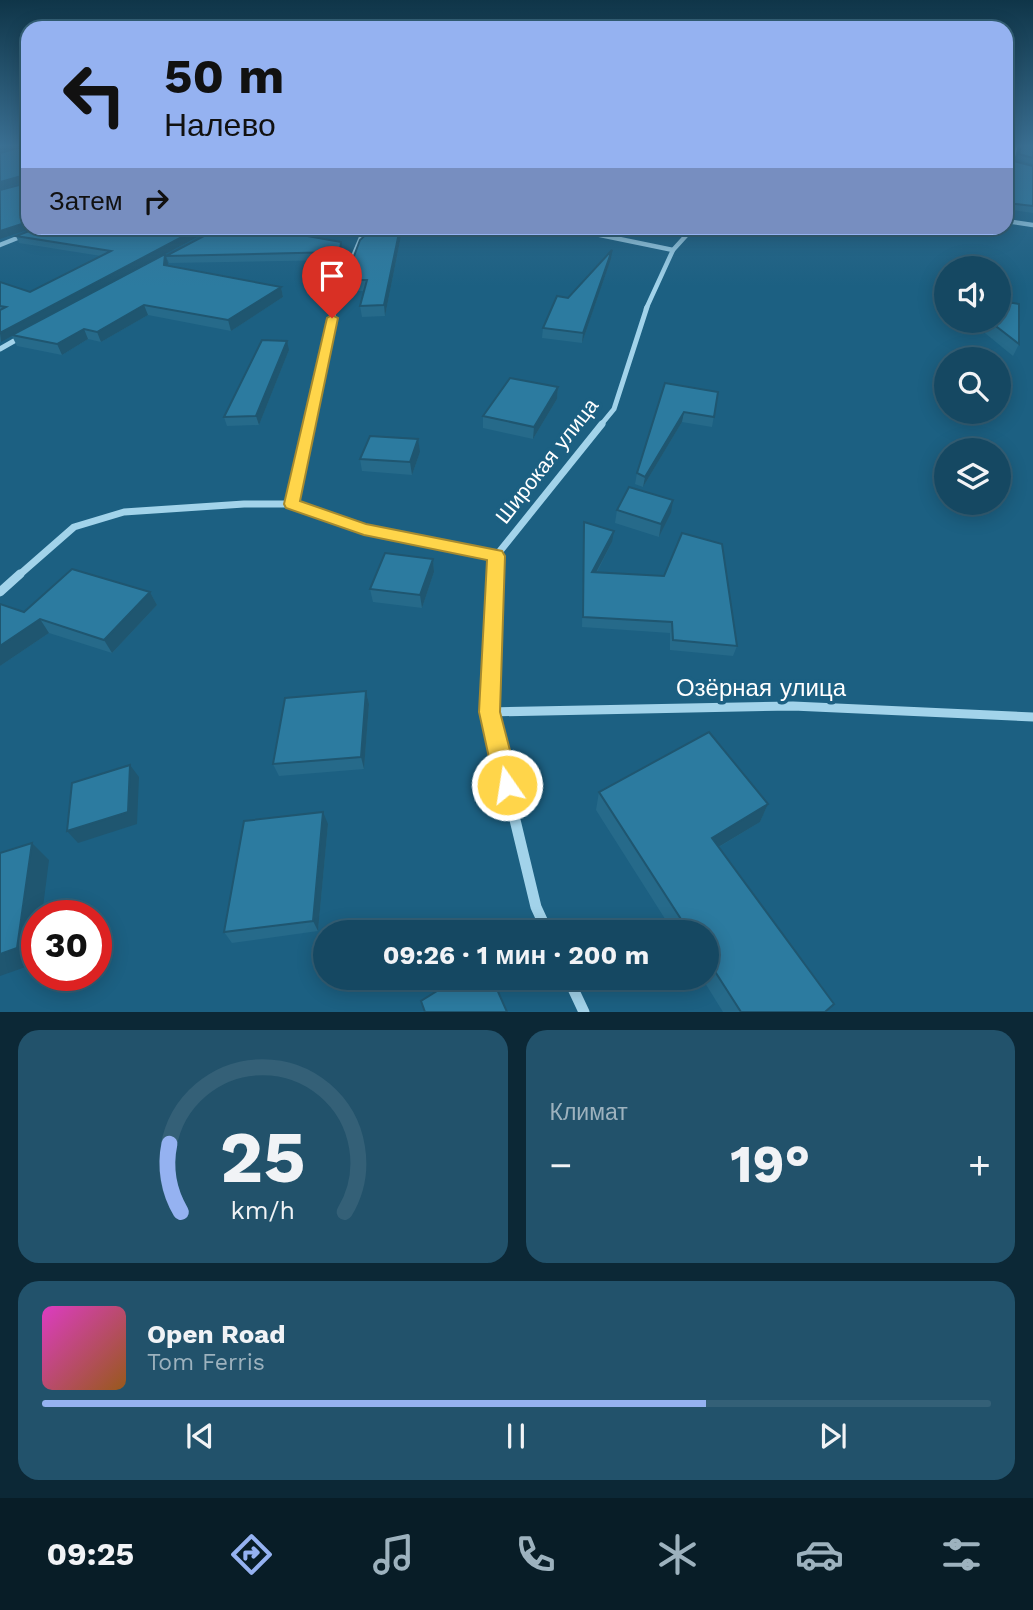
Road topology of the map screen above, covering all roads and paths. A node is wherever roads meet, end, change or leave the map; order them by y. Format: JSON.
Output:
{"nodes":[{"id":1,"x":1013,"y":223,"type":"edge"},
{"id":2,"x":1033,"y":225,"type":"edge"},
{"id":3,"x":25,"y":235,"type":"edge"},
{"id":4,"x":362,"y":235,"type":"edge"},
{"id":5,"x":600,"y":235,"type":"edge"},
{"id":6,"x":687,"y":235,"type":"edge"},
{"id":7,"x":0,"y":245,"type":"edge"},
{"id":8,"x":673,"y":250,"type":"junction"},
{"id":9,"x":24,"y":336,"type":"edge"},
{"id":10,"x":0,"y":349,"type":"edge"},
{"id":11,"x":292,"y":504,"type":"junction"},
{"id":12,"x":496,"y":556,"type":"junction"},
{"id":13,"x":0,"y":592,"type":"edge"},
{"id":14,"x":489,"y":712,"type":"junction"},
{"id":15,"x":1033,"y":717,"type":"edge"},
{"id":16,"x":542,"y":920,"type":"edge"},
{"id":17,"x":574,"y":990,"type":"edge"},
{"id":18,"x":584,"y":1012,"type":"edge"}],
"edges":[{"from":1,"to":2,"type":"street"},
{"from":3,"to":7,"type":"street"},
{"from":4,"to":11,"type":"street"},
{"from":5,"to":8,"type":"street"},
{"from":6,"to":8,"type":"street","name":"Широкая улица"},
{"from":8,"to":12,"type":"street","name":"Широкая улица"},
{"from":9,"to":10,"type":"street"},
{"from":11,"to":12,"type":"street"},
{"from":11,"to":13,"type":"street"},
{"from":12,"to":14,"type":"street","name":"Широкая улица"},
{"from":14,"to":15,"type":"street","name":"Озёрная улица"},
{"from":14,"to":16,"type":"street","name":"Широкая улица"},
{"from":17,"to":18,"type":"street"}]}
